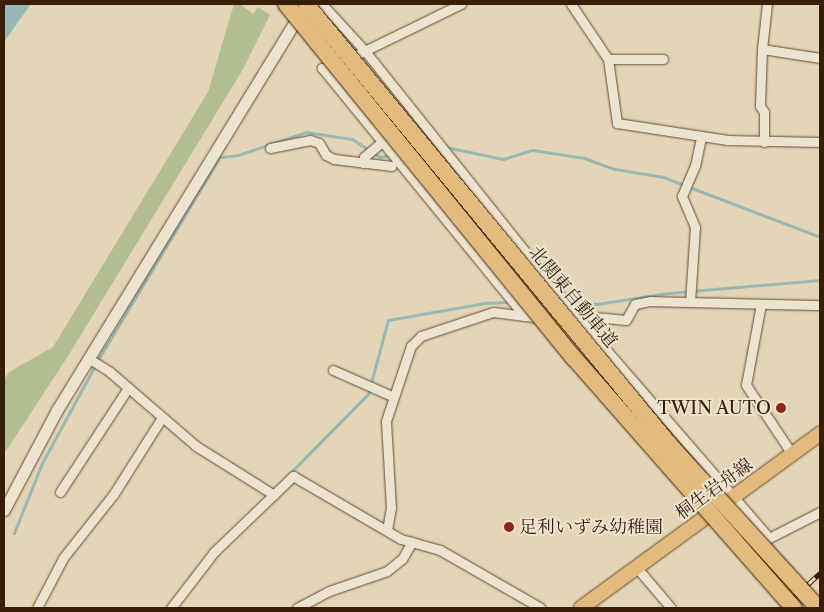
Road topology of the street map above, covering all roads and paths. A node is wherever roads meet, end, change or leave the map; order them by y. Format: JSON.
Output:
{"nodes":[{"id":1,"x":286,"y":4,"type":"edge"},
{"id":2,"x":306,"y":4,"type":"edge"},
{"id":3,"x":322,"y":4,"type":"edge"},
{"id":4,"x":461,"y":4,"type":"edge"},
{"id":5,"x":571,"y":4,"type":"edge"},
{"id":6,"x":767,"y":4,"type":"edge"},
{"id":7,"x":762,"y":49,"type":"junction"},
{"id":8,"x":365,"y":50,"type":"junction"},
{"id":9,"x":820,"y":58,"type":"edge"},
{"id":10,"x":608,"y":59,"type":"junction"},
{"id":11,"x":663,"y":59,"type":"dead end"},
{"id":12,"x":702,"y":137,"type":"junction"},
{"id":13,"x":382,"y":142,"type":"junction"},
{"id":14,"x":764,"y":142,"type":"junction"},
{"id":15,"x":820,"y":142,"type":"edge"},
{"id":16,"x":270,"y":148,"type":"dead end"},
{"id":17,"x":363,"y":163,"type":"junction"},
{"id":18,"x":392,"y":166,"type":"dead end"},
{"id":19,"x":690,"y":302,"type":"junction"},
{"id":20,"x":761,"y":304,"type":"junction"},
{"id":21,"x":820,"y":305,"type":"edge"},
{"id":22,"x":576,"y":315,"type":"junction"},
{"id":23,"x":524,"y":316,"type":"junction"},
{"id":24,"x":88,"y":358,"type":"junction"},
{"id":25,"x":333,"y":370,"type":"dead end"},
{"id":26,"x":128,"y":388,"type":"junction"},
{"id":27,"x":392,"y":396,"type":"junction"},
{"id":28,"x":161,"y":418,"type":"junction"},
{"id":29,"x":820,"y":434,"type":"edge"},
{"id":30,"x":792,"y":454,"type":"junction"},
{"id":31,"x":60,"y":492,"type":"dead end"},
{"id":32,"x":274,"y":495,"type":"junction"},
{"id":33,"x":733,"y":498,"type":"junction"},
{"id":34,"x":4,"y":510,"type":"edge"},
{"id":35,"x":820,"y":512,"type":"edge"},
{"id":36,"x":387,"y":530,"type":"junction"},
{"id":37,"x":412,"y":542,"type":"junction"},
{"id":38,"x":638,"y":568,"type":"junction"},
{"id":39,"x":37,"y":608,"type":"edge"},
{"id":40,"x":170,"y":608,"type":"edge"},
{"id":41,"x":297,"y":608,"type":"edge"},
{"id":42,"x":541,"y":608,"type":"edge"},
{"id":43,"x":581,"y":608,"type":"edge"},
{"id":44,"x":671,"y":608,"type":"edge"},
{"id":45,"x":794,"y":608,"type":"edge"},
{"id":46,"x":818,"y":608,"type":"edge"}],
"edges":[{"from":1,"to":45,"type":"highway","bridge":true},
{"from":2,"to":24,"type":"street"},
{"from":2,"to":46,"type":"highway","name":"北関東自動車道","bridge":true},
{"from":3,"to":8,"type":"street"},
{"from":4,"to":8,"type":"street"},
{"from":5,"to":10,"type":"street"},
{"from":6,"to":7,"type":"street"},
{"from":7,"to":9,"type":"street"},
{"from":7,"to":14,"type":"street"},
{"from":8,"to":13,"type":"street"},
{"from":8,"to":22,"type":"street"},
{"from":10,"to":11,"type":"street"},
{"from":10,"to":12,"type":"street"},
{"from":12,"to":14,"type":"street"},
{"from":12,"to":19,"type":"street"},
{"from":13,"to":17,"type":"street"},
{"from":13,"to":23,"type":"street"},
{"from":14,"to":15,"type":"street"},
{"from":16,"to":17,"type":"street"},
{"from":17,"to":18,"type":"street"},
{"from":19,"to":20,"type":"street"},
{"from":19,"to":22,"type":"street"},
{"from":20,"to":21,"type":"street"},
{"from":20,"to":30,"type":"street"},
{"from":22,"to":23,"type":"street"},
{"from":22,"to":33,"type":"street"},
{"from":23,"to":27,"type":"street"},
{"from":24,"to":26,"type":"street"},
{"from":24,"to":34,"type":"street"},
{"from":25,"to":27,"type":"street"},
{"from":26,"to":28,"type":"street"},
{"from":26,"to":31,"type":"street"},
{"from":27,"to":36,"type":"street"},
{"from":28,"to":32,"type":"street"},
{"from":28,"to":39,"type":"street"},
{"from":29,"to":30,"type":"main road","name":"桐生岩舟線"},
{"from":30,"to":33,"type":"main road","name":"桐生岩舟線"},
{"from":32,"to":36,"type":"street"},
{"from":32,"to":40,"type":"street"},
{"from":33,"to":35,"type":"street"},
{"from":33,"to":38,"type":"main road","name":"桐生岩舟線"},
{"from":36,"to":37,"type":"street"},
{"from":37,"to":41,"type":"street"},
{"from":37,"to":42,"type":"street"},
{"from":38,"to":43,"type":"main road","name":"桐生岩舟線"},
{"from":38,"to":44,"type":"street"}]}
